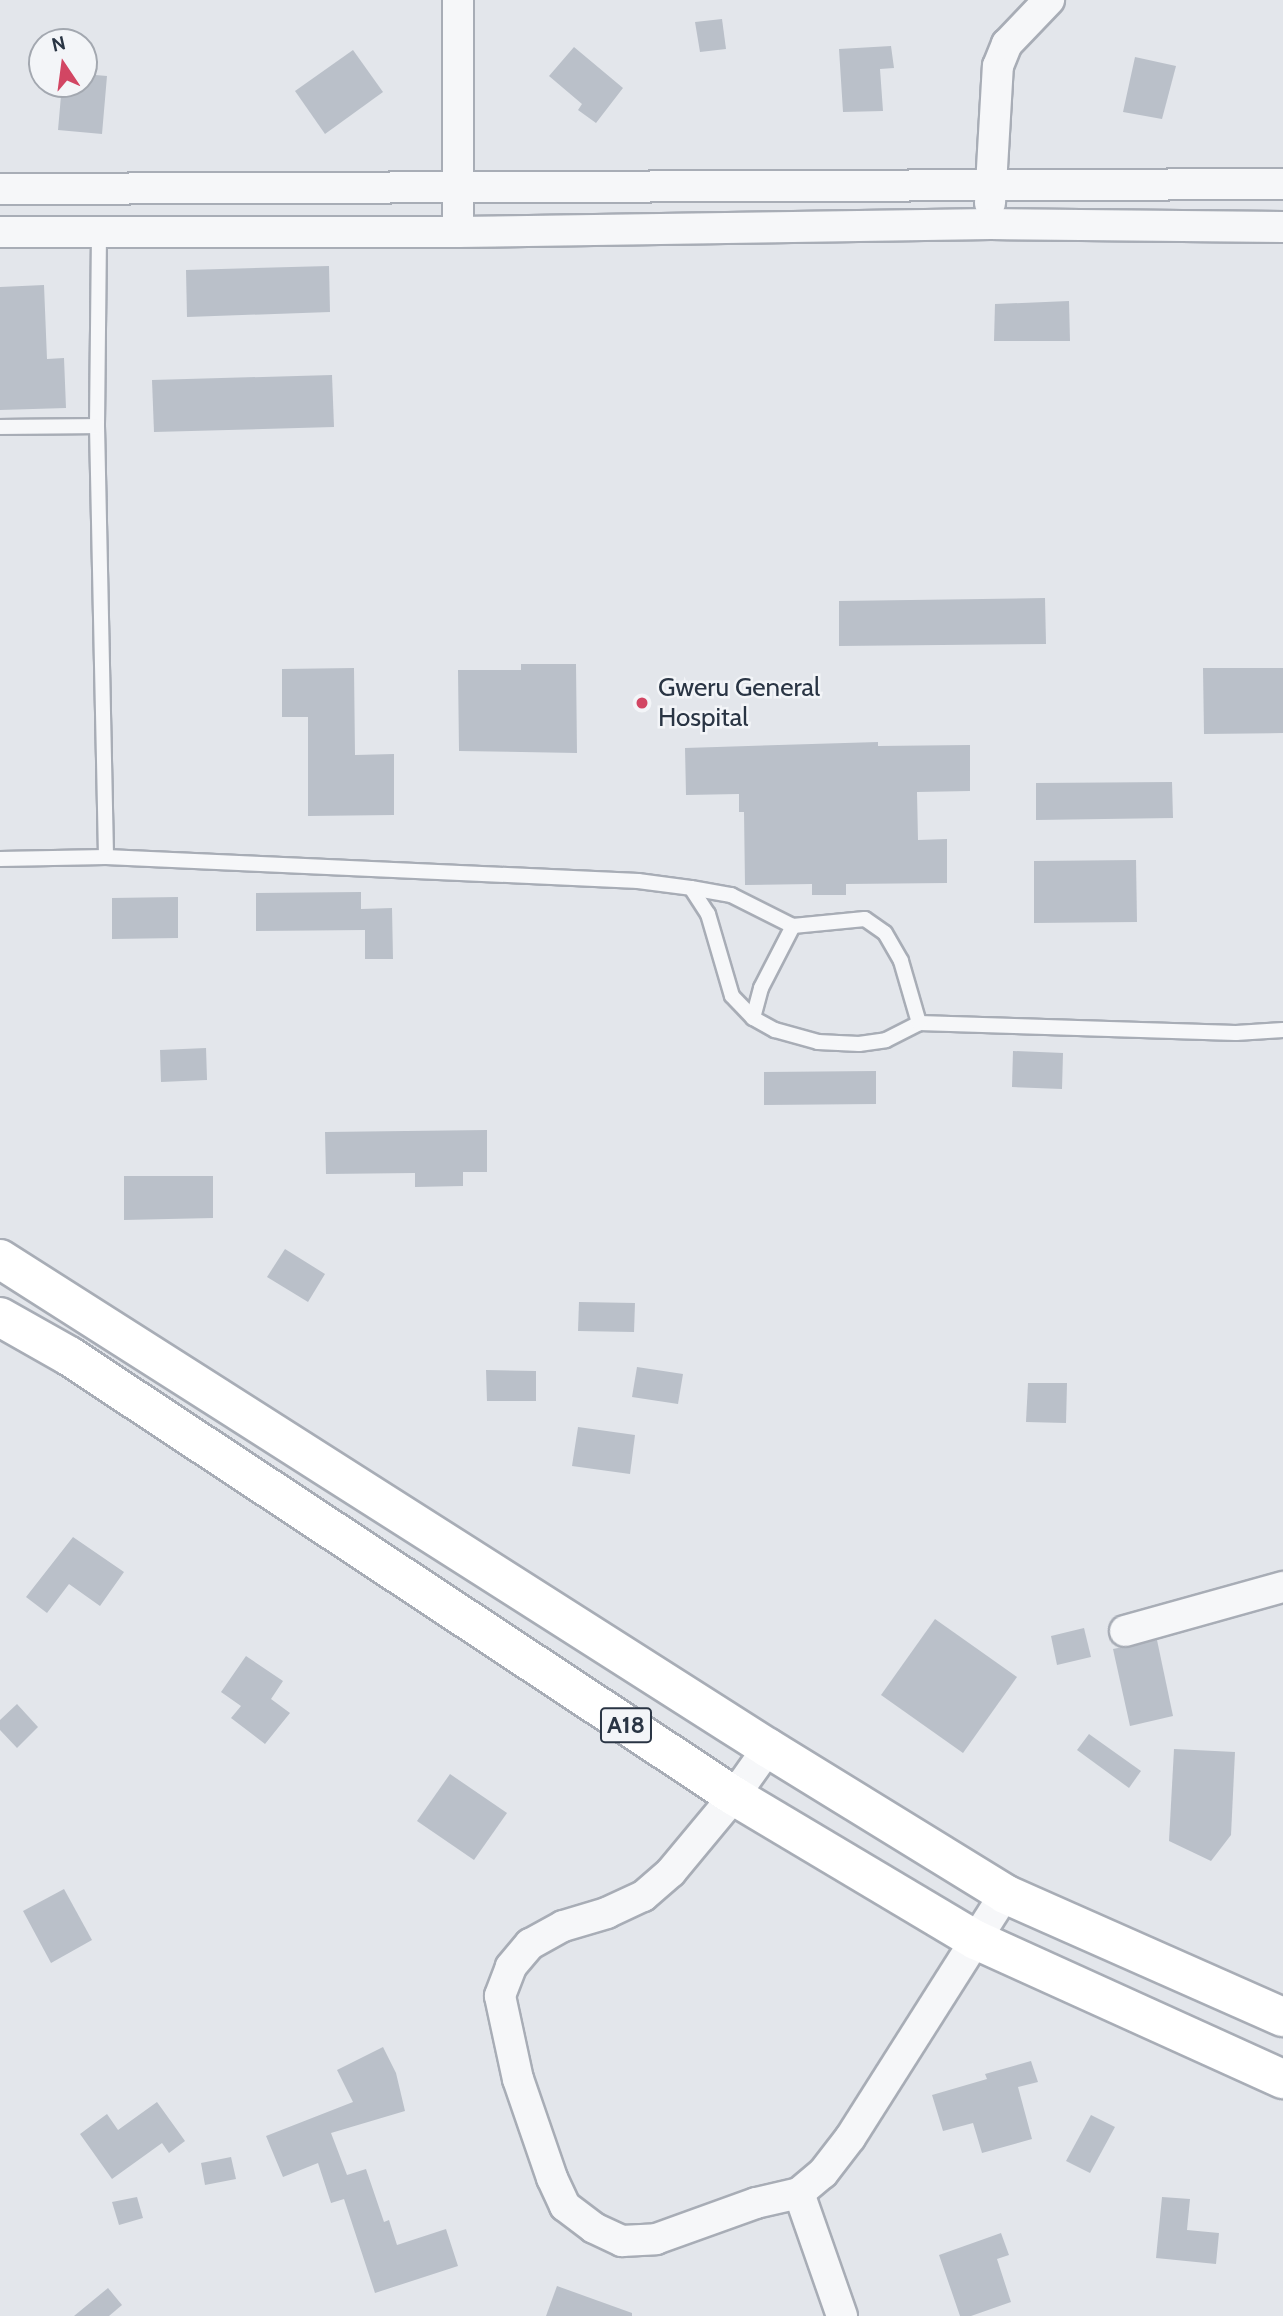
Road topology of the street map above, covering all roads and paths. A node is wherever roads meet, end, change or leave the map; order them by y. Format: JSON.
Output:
{"nodes":[{"id":1,"x":458,"y":0,"type":"edge"},
{"id":2,"x":1049,"y":0,"type":"edge"},
{"id":3,"x":1283,"y":184,"type":"edge"},
{"id":4,"x":990,"y":185,"type":"junction"},
{"id":5,"x":457,"y":186,"type":"junction"},
{"id":6,"x":0,"y":189,"type":"edge"},
{"id":7,"x":991,"y":224,"type":"junction"},
{"id":8,"x":1283,"y":227,"type":"edge"},
{"id":9,"x":0,"y":232,"type":"edge"},
{"id":10,"x":458,"y":232,"type":"junction"},
{"id":11,"x":100,"y":234,"type":"junction"},
{"id":12,"x":97,"y":426,"type":"junction"},
{"id":13,"x":0,"y":427,"type":"edge"},
{"id":14,"x":106,"y":857,"type":"junction"},
{"id":15,"x":0,"y":859,"type":"edge"},
{"id":16,"x":691,"y":888,"type":"junction"},
{"id":17,"x":793,"y":926,"type":"junction"},
{"id":18,"x":753,"y":1018,"type":"junction"},
{"id":19,"x":919,"y":1023,"type":"junction"},
{"id":20,"x":1283,"y":1030,"type":"edge"},
{"id":21,"x":0,"y":1259,"type":"edge"},
{"id":22,"x":0,"y":1317,"type":"edge"},
{"id":23,"x":137,"y":1346,"type":"junction"},
{"id":24,"x":114,"y":1386,"type":"junction"},
{"id":25,"x":401,"y":1514,"type":"junction"},
{"id":26,"x":376,"y":1559,"type":"junction"},
{"id":27,"x":1283,"y":1587,"type":"edge"},
{"id":28,"x":1125,"y":1631,"type":"dead end"},
{"id":29,"x":626,"y":1658,"type":"junction"},
{"id":30,"x":599,"y":1707,"type":"junction"},
{"id":31,"x":768,"y":1748,"type":"junction"},
{"id":32,"x":734,"y":1796,"type":"junction"},
{"id":33,"x":1005,"y":1894,"type":"junction"},
{"id":34,"x":976,"y":1940,"type":"junction"},
{"id":35,"x":1283,"y":2017,"type":"edge"},
{"id":36,"x":1283,"y":2079,"type":"edge"},
{"id":37,"x":799,"y":2193,"type":"junction"},
{"id":38,"x":842,"y":2316,"type":"edge"}],
"edges":[{"from":1,"to":5,"type":"street"},
{"from":2,"to":4,"type":"street"},
{"from":3,"to":4,"type":"street"},
{"from":4,"to":5,"type":"street"},
{"from":4,"to":7,"type":"street"},
{"from":5,"to":6,"type":"street"},
{"from":5,"to":10,"type":"street"},
{"from":7,"to":8,"type":"street"},
{"from":7,"to":10,"type":"street"},
{"from":9,"to":11,"type":"street"},
{"from":10,"to":11,"type":"street"},
{"from":11,"to":12,"type":"lane"},
{"from":12,"to":13,"type":"lane"},
{"from":12,"to":14,"type":"lane"},
{"from":14,"to":15,"type":"lane"},
{"from":14,"to":16,"type":"lane"},
{"from":16,"to":17,"type":"lane"},
{"from":16,"to":18,"type":"lane"},
{"from":17,"to":18,"type":"lane"},
{"from":17,"to":19,"type":"lane"},
{"from":18,"to":19,"type":"lane"},
{"from":19,"to":20,"type":"lane"},
{"from":21,"to":23,"type":"highway","number":"A18"},
{"from":22,"to":24,"type":"highway","number":"A18"},
{"from":23,"to":24,"type":"highway"},
{"from":23,"to":25,"type":"highway","number":"A18"},
{"from":24,"to":26,"type":"highway","number":"A18"},
{"from":25,"to":26,"type":"highway"},
{"from":25,"to":29,"type":"highway","number":"A18"},
{"from":26,"to":30,"type":"highway","number":"A18"},
{"from":27,"to":28,"type":"street"},
{"from":29,"to":30,"type":"highway"},
{"from":29,"to":31,"type":"highway","number":"A18"},
{"from":30,"to":32,"type":"highway","number":"A18"},
{"from":31,"to":32,"type":"street"},
{"from":31,"to":33,"type":"highway","number":"A18"},
{"from":32,"to":34,"type":"highway","number":"A18"},
{"from":32,"to":37,"type":"street"},
{"from":33,"to":34,"type":"street"},
{"from":33,"to":35,"type":"highway","number":"A18"},
{"from":34,"to":36,"type":"highway","number":"A18"},
{"from":34,"to":37,"type":"street"},
{"from":37,"to":38,"type":"street"}]}
